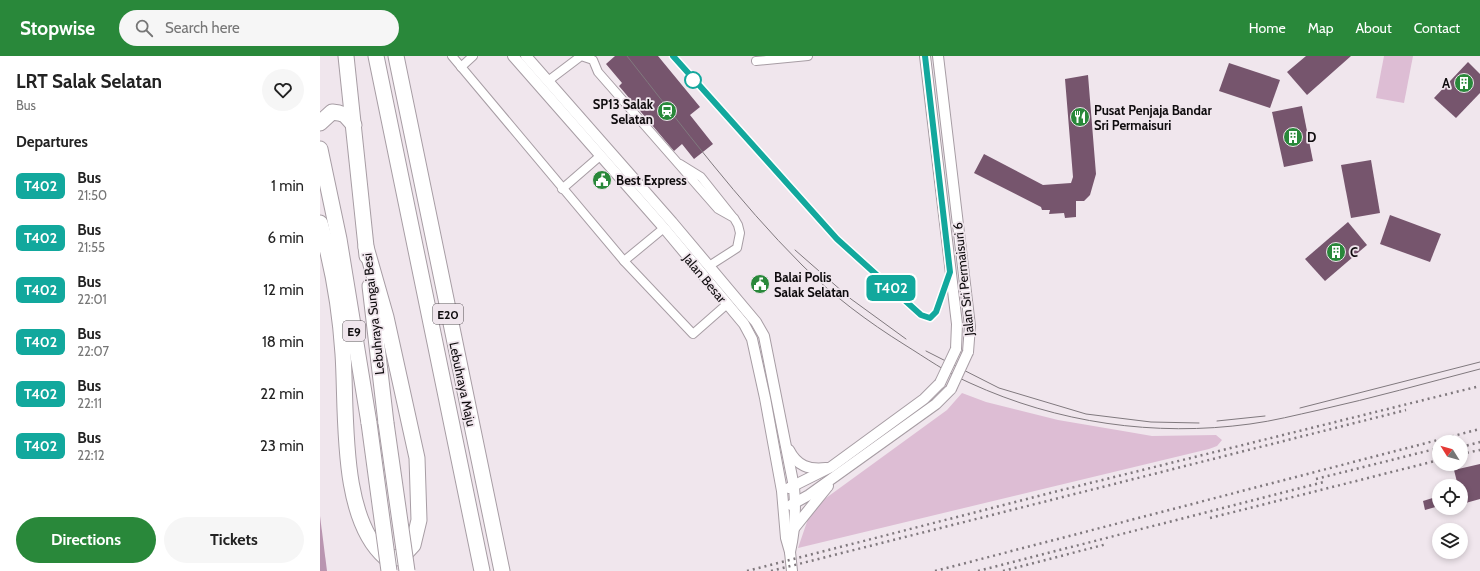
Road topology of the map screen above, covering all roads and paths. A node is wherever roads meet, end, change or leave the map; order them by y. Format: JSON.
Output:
{"nodes":[{"id":1,"x":346,"y":56,"type":"edge"},
{"id":2,"x":376,"y":56,"type":"edge"},
{"id":3,"x":396,"y":56,"type":"edge"},
{"id":4,"x":452,"y":56,"type":"edge"},
{"id":5,"x":473,"y":56,"type":"edge"},
{"id":6,"x":512,"y":56,"type":"edge"},
{"id":7,"x":526,"y":56,"type":"edge"},
{"id":8,"x":804,"y":56,"type":"edge"},
{"id":9,"x":808,"y":56,"type":"edge"},
{"id":10,"x":925,"y":56,"type":"edge"},
{"id":11,"x":938,"y":56,"type":"edge"},
{"id":12,"x":756,"y":61,"type":"dead end"},
{"id":13,"x":461,"y":67,"type":"junction"},
{"id":14,"x":548,"y":81,"type":"junction"},
{"id":15,"x":320,"y":123,"type":"edge"},
{"id":16,"x":354,"y":125,"type":"junction"},
{"id":17,"x":320,"y":149,"type":"edge"},
{"id":18,"x":600,"y":156,"type":"junction"},
{"id":19,"x":562,"y":189,"type":"junction"},
{"id":20,"x":320,"y":223,"type":"edge"},
{"id":21,"x":664,"y":228,"type":"junction"},
{"id":22,"x":366,"y":247,"type":"junction"},
{"id":23,"x":624,"y":261,"type":"junction"},
{"id":24,"x":709,"y":266,"type":"junction"},
{"id":25,"x":726,"y":305,"type":"junction"},
{"id":26,"x":786,"y":445,"type":"junction"},
{"id":27,"x":834,"y":471,"type":"junction"},
{"id":28,"x":794,"y":487,"type":"junction"},
{"id":29,"x":782,"y":490,"type":"junction"},
{"id":30,"x":796,"y":504,"type":"junction"},
{"id":31,"x":784,"y":507,"type":"junction"},
{"id":32,"x":794,"y":527,"type":"junction"},
{"id":33,"x":790,"y":552,"type":"junction"},
{"id":34,"x":389,"y":571,"type":"edge"},
{"id":35,"x":407,"y":571,"type":"edge"},
{"id":36,"x":482,"y":571,"type":"edge"},
{"id":37,"x":502,"y":571,"type":"edge"},
{"id":38,"x":792,"y":571,"type":"edge"}],
"edges":[{"from":1,"to":16,"type":"highway","name":"Lebuhraya Sungai Besi","number":"E9"},
{"from":2,"to":36,"type":"highway","name":"Lebuhraya Maju","number":"E20"},
{"from":3,"to":37,"type":"highway","name":"Lebuhraya Maju","number":"E20"},
{"from":4,"to":13,"type":"street"},
{"from":5,"to":13,"type":"street"},
{"from":6,"to":18,"type":"street","name":"Jalan Besar"},
{"from":7,"to":14,"type":"street","name":"Jalan Besar"},
{"from":8,"to":9,"type":"street"},
{"from":8,"to":12,"type":"street"},
{"from":10,"to":27,"type":"street","name":"Jalan Sri Permaisuri 6","bridge":true},
{"from":11,"to":27,"type":"street","name":"Jalan Sri Permaisuri 6","bridge":true},
{"from":13,"to":19,"type":"street"},
{"from":14,"to":24,"type":"street","name":"Jalan Besar"},
{"from":14,"to":24,"type":"street"},
{"from":15,"to":16,"type":"highway"},
{"from":16,"to":22,"type":"highway","name":"Lebuhraya Sungai Besi","number":"E9"},
{"from":17,"to":34,"type":"highway","name":"Lebuhraya Sungai Besi","number":"E9","bridge":true},
{"from":18,"to":19,"type":"street"},
{"from":18,"to":21,"type":"street","name":"Jalan Besar"},
{"from":19,"to":23,"type":"street"},
{"from":20,"to":22,"type":"highway"},
{"from":21,"to":23,"type":"street"},
{"from":21,"to":25,"type":"street","name":"Jalan Besar"},
{"from":22,"to":35,"type":"highway","name":"Lebuhraya Sungai Besi","number":"E9","bridge":true},
{"from":23,"to":25,"type":"street"},
{"from":24,"to":26,"type":"street","name":"Jalan Besar"},
{"from":25,"to":29,"type":"street","name":"Jalan Besar"},
{"from":26,"to":27,"type":"street"},
{"from":26,"to":28,"type":"street","name":"Jalan Besar"},
{"from":27,"to":28,"type":"street","name":"Jalan Sri Permaisuri 6"},
{"from":27,"to":30,"type":"street","name":"Jalan Sri Permaisuri 6"},
{"from":27,"to":32,"type":"street"},
{"from":28,"to":29,"type":"street","name":"Jalan Sri Permaisuri 6"},
{"from":28,"to":30,"type":"street","name":"Jalan Besar"},
{"from":29,"to":31,"type":"street","name":"Jalan Besar"},
{"from":30,"to":31,"type":"street","name":"Jalan Sri Permaisuri 6"},
{"from":30,"to":32,"type":"street","name":"Jalan Besar"},
{"from":31,"to":33,"type":"street","name":"Jalan Besar"},
{"from":32,"to":33,"type":"street","name":"Jalan Besar"},
{"from":33,"to":38,"type":"street","name":"Jalan Besar"}]}
